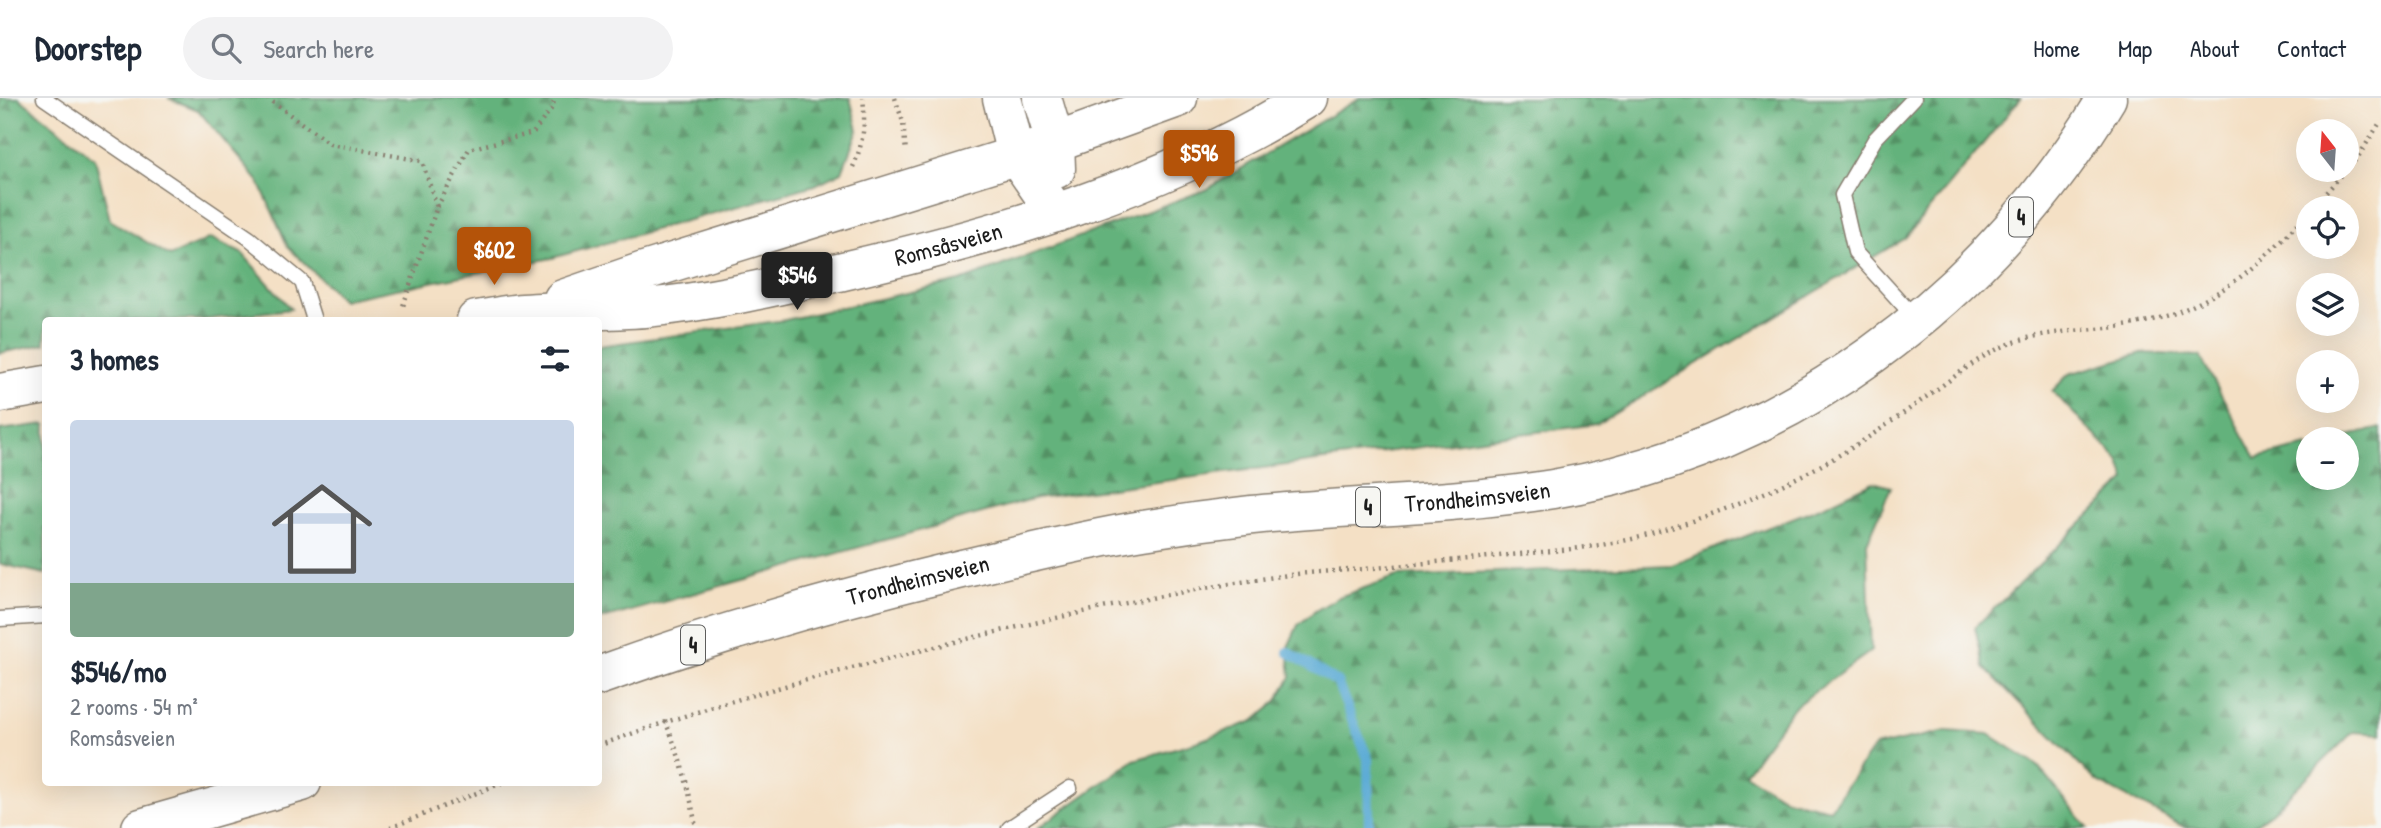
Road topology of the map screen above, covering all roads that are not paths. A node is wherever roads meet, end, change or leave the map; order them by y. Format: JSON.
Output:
{"nodes":[{"id":1,"x":44,"y":98,"type":"edge"},
{"id":2,"x":1002,"y":98,"type":"edge"},
{"id":3,"x":1042,"y":98,"type":"edge"},
{"id":4,"x":1178,"y":98,"type":"edge"},
{"id":5,"x":1308,"y":98,"type":"edge"},
{"id":6,"x":1914,"y":98,"type":"edge"},
{"id":7,"x":2107,"y":98,"type":"edge"},
{"id":8,"x":1055,"y":142,"type":"junction"},
{"id":9,"x":1016,"y":155,"type":"junction"},
{"id":10,"x":1056,"y":213,"type":"junction"},
{"id":11,"x":522,"y":313,"type":"junction"},
{"id":12,"x":313,"y":317,"type":"edge"},
{"id":13,"x":496,"y":317,"type":"edge"},
{"id":14,"x":1917,"y":320,"type":"junction"},
{"id":15,"x":42,"y":386,"type":"edge"},
{"id":16,"x":0,"y":393,"type":"edge"},
{"id":17,"x":42,"y":615,"type":"edge"},
{"id":18,"x":0,"y":619,"type":"edge"},
{"id":19,"x":602,"y":675,"type":"edge"},
{"id":20,"x":288,"y":786,"type":"edge"},
{"id":21,"x":320,"y":786,"type":"edge"},
{"id":22,"x":1070,"y":788,"type":"dead end"},
{"id":23,"x":141,"y":828,"type":"edge"},
{"id":24,"x":237,"y":828,"type":"edge"},
{"id":25,"x":1009,"y":828,"type":"edge"}],
"edges":[{"from":1,"to":12,"type":"lane"},
{"from":2,"to":9,"type":"main road"},
{"from":3,"to":8,"type":"main road"},
{"from":4,"to":8,"type":"main road","name":"Romsåsveien"},
{"from":5,"to":10,"type":"main road","name":"Romsåsveien"},
{"from":6,"to":14,"type":"lane"},
{"from":7,"to":14,"type":"main road","name":"Trondheimsveien","number":"4"},
{"from":8,"to":9,"type":"main road","name":"Romsåsveien"},
{"from":8,"to":10,"type":"main road"},
{"from":9,"to":10,"type":"main road"},
{"from":9,"to":11,"type":"main road","name":"Romsåsveien"},
{"from":10,"to":11,"type":"main road","name":"Romsåsveien"},
{"from":11,"to":13,"type":"main road","name":"Romsåsveien"},
{"from":14,"to":19,"type":"main road","name":"Trondheimsveien","number":"4"},
{"from":15,"to":16,"type":"main road"},
{"from":17,"to":18,"type":"lane"},
{"from":20,"to":23,"type":"main road"},
{"from":21,"to":24,"type":"main road"},
{"from":22,"to":25,"type":"lane"}]}
